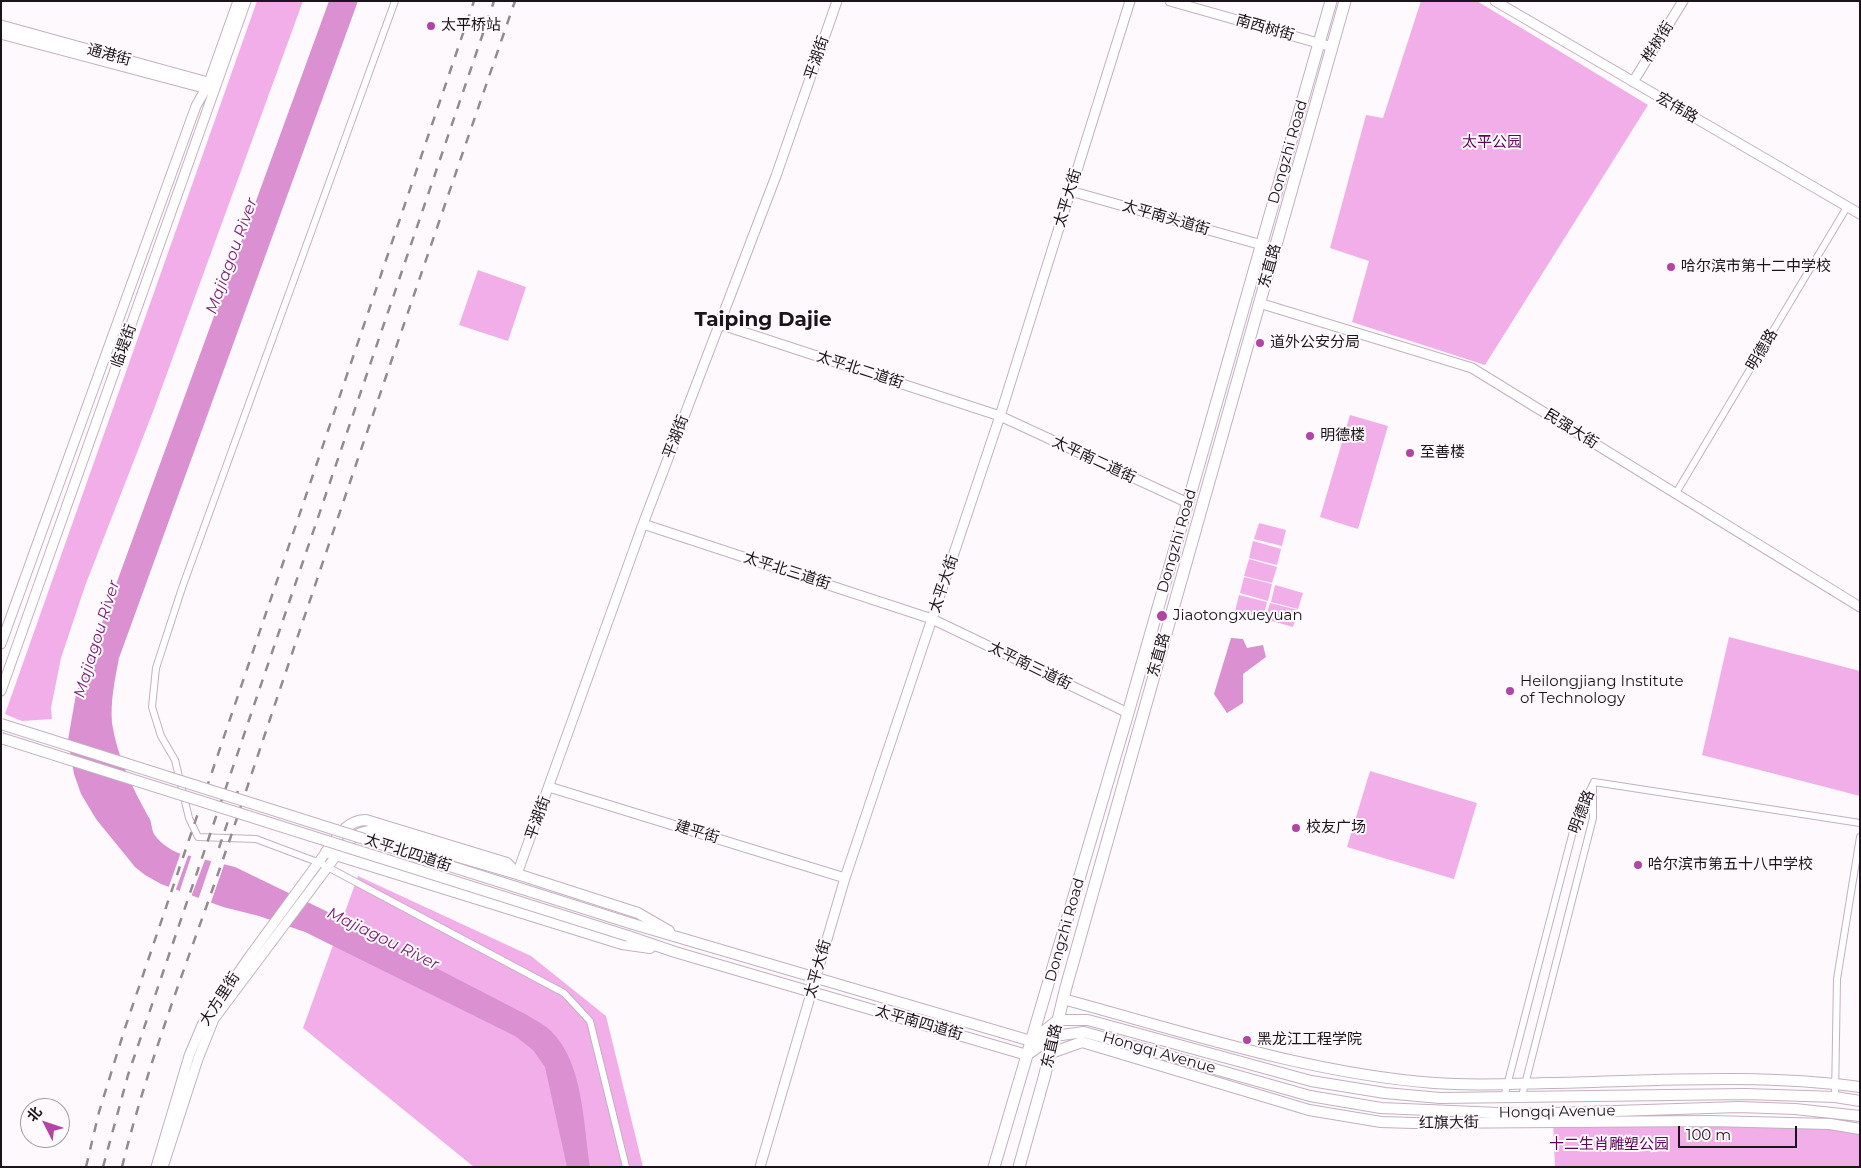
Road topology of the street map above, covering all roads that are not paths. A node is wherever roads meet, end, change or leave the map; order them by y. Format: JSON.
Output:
{"nodes":[{"id":1,"x":238,"y":1,"type":"edge"},
{"id":2,"x":246,"y":1,"type":"edge"},
{"id":3,"x":394,"y":1,"type":"edge"},
{"id":4,"x":837,"y":1,"type":"edge"},
{"id":5,"x":1130,"y":1,"type":"edge"},
{"id":6,"x":1170,"y":1,"type":"edge"},
{"id":7,"x":1331,"y":1,"type":"edge"},
{"id":8,"x":1345,"y":1,"type":"edge"},
{"id":9,"x":1495,"y":1,"type":"edge"},
{"id":10,"x":1682,"y":1,"type":"edge"},
{"id":11,"x":1,"y":25,"type":"edge"},
{"id":12,"x":1,"y":34,"type":"edge"},
{"id":13,"x":1319,"y":43,"type":"junction"},
{"id":14,"x":1332,"y":47,"type":"junction"},
{"id":15,"x":1633,"y":82,"type":"junction"},
{"id":16,"x":212,"y":87,"type":"junction"},
{"id":17,"x":1070,"y":191,"type":"junction"},
{"id":18,"x":1847,"y":207,"type":"junction"},
{"id":19,"x":1860,"y":214,"type":"edge"},
{"id":20,"x":1262,"y":245,"type":"junction"},
{"id":21,"x":1259,"y":303,"type":"junction"},
{"id":22,"x":719,"y":324,"type":"junction"},
{"id":23,"x":1000,"y":416,"type":"junction"},
{"id":24,"x":1676,"y":493,"type":"junction"},
{"id":25,"x":1188,"y":503,"type":"junction"},
{"id":26,"x":642,"y":524,"type":"junction"},
{"id":27,"x":1860,"y":607,"type":"edge"},
{"id":28,"x":932,"y":618,"type":"junction"},
{"id":29,"x":1,"y":644,"type":"edge"},
{"id":30,"x":1,"y":691,"type":"edge"},
{"id":31,"x":1128,"y":713,"type":"junction"},
{"id":32,"x":1,"y":724,"type":"edge"},
{"id":33,"x":1,"y":738,"type":"edge"},
{"id":34,"x":1594,"y":782,"type":"junction"},
{"id":35,"x":549,"y":787,"type":"junction"},
{"id":36,"x":1860,"y":823,"type":"edge"},
{"id":37,"x":1860,"y":837,"type":"edge"},
{"id":38,"x":331,"y":854,"type":"junction"},
{"id":39,"x":319,"y":862,"type":"junction"},
{"id":40,"x":328,"y":867,"type":"junction"},
{"id":41,"x":517,"y":874,"type":"junction"},
{"id":42,"x":844,"y":878,"type":"junction"},
{"id":43,"x":306,"y":887,"type":"junction"},
{"id":44,"x":685,"y":940,"type":"junction"},
{"id":45,"x":263,"y":945,"type":"junction"},
{"id":46,"x":675,"y":952,"type":"junction"},
{"id":47,"x":816,"y":978,"type":"junction"},
{"id":48,"x":812,"y":992,"type":"junction"},
{"id":49,"x":1063,"y":998,"type":"junction"},
{"id":50,"x":1058,"y":1020,"type":"junction"},
{"id":51,"x":1054,"y":1036,"type":"junction"},
{"id":52,"x":1032,"y":1040,"type":"junction"},
{"id":53,"x":1051,"y":1053,"type":"junction"},
{"id":54,"x":1027,"y":1055,"type":"junction"},
{"id":55,"x":1525,"y":1083,"type":"junction"},
{"id":56,"x":1508,"y":1084,"type":"junction"},
{"id":57,"x":1835,"y":1084,"type":"junction"},
{"id":58,"x":1860,"y":1087,"type":"edge"},
{"id":59,"x":1522,"y":1096,"type":"junction"},
{"id":60,"x":1504,"y":1097,"type":"junction"},
{"id":61,"x":1835,"y":1097,"type":"junction"},
{"id":62,"x":1860,"y":1102,"type":"edge"},
{"id":63,"x":1860,"y":1116,"type":"edge"},
{"id":64,"x":1860,"y":1129,"type":"edge"},
{"id":65,"x":156,"y":1167,"type":"edge"},
{"id":66,"x":163,"y":1167,"type":"edge"},
{"id":67,"x":626,"y":1167,"type":"edge"},
{"id":68,"x":760,"y":1167,"type":"edge"},
{"id":69,"x":994,"y":1167,"type":"edge"},
{"id":70,"x":1019,"y":1167,"type":"edge"}],
"edges":[{"from":1,"to":16,"type":"street","name":"临堤街"},
{"from":2,"to":16,"type":"street","name":"临堤街"},
{"from":3,"to":39,"type":"street"},
{"from":4,"to":22,"type":"street","name":"平湖街"},
{"from":5,"to":17,"type":"street","name":"太平大街"},
{"from":6,"to":13,"type":"street","name":"南西树街"},
{"from":7,"to":13,"type":"highway","name":"Dongzhi Road"},
{"from":8,"to":14,"type":"highway","name":"东直路"},
{"from":9,"to":15,"type":"street","name":"宏伟路"},
{"from":10,"to":15,"type":"street","name":"桦树街"},
{"from":11,"to":16,"type":"street","name":"通港街"},
{"from":12,"to":16,"type":"street","name":"通港街"},
{"from":13,"to":14,"type":"street","name":"南西树街"},
{"from":13,"to":20,"type":"highway","name":"Dongzhi Road"},
{"from":14,"to":21,"type":"highway","name":"东直路"},
{"from":15,"to":18,"type":"street","name":"宏伟路"},
{"from":16,"to":29,"type":"street","name":"临堤街"},
{"from":16,"to":30,"type":"street","name":"临堤街"},
{"from":17,"to":20,"type":"street","name":"太平南头道街"},
{"from":17,"to":23,"type":"street","name":"太平大街"},
{"from":18,"to":19,"type":"street","name":"宏伟路"},
{"from":18,"to":24,"type":"street","name":"明德路"},
{"from":20,"to":25,"type":"highway","name":"Dongzhi Road"},
{"from":21,"to":24,"type":"street","name":"民强大街"},
{"from":21,"to":49,"type":"highway","name":"东直路"},
{"from":22,"to":23,"type":"street","name":"太平北二道街"},
{"from":22,"to":26,"type":"street","name":"平湖街"},
{"from":23,"to":25,"type":"street","name":"太平南二道街"},
{"from":23,"to":28,"type":"street","name":"太平大街"},
{"from":24,"to":27,"type":"street","name":"民强大街"},
{"from":25,"to":31,"type":"highway","name":"Dongzhi Road"},
{"from":26,"to":28,"type":"street","name":"太平北三道街"},
{"from":26,"to":35,"type":"street","name":"平湖街"},
{"from":28,"to":31,"type":"street","name":"太平南三道街"},
{"from":28,"to":42,"type":"street","name":"太平大街"},
{"from":31,"to":52,"type":"highway","name":"Dongzhi Road"},
{"from":32,"to":44,"type":"main road","name":"太平北四道街","bridge":true},
{"from":33,"to":46,"type":"main road","name":"太平北四道街","bridge":true},
{"from":34,"to":36,"type":"street"},
{"from":34,"to":55,"type":"street","name":"明德路"},
{"from":34,"to":56,"type":"street","name":"明德路"},
{"from":35,"to":41,"type":"street","name":"平湖街"},
{"from":35,"to":42,"type":"street","name":"建平街"},
{"from":37,"to":57,"type":"street"},
{"from":38,"to":39,"type":"street","name":"大方里街"},
{"from":38,"to":40,"type":"street","name":"大方里街"},
{"from":38,"to":41,"type":"main road"},
{"from":38,"to":46,"type":"main road"},
{"from":39,"to":40,"type":"street"},
{"from":39,"to":43,"type":"street","name":"大方里街"},
{"from":40,"to":43,"type":"street","name":"大方里街"},
{"from":40,"to":67,"type":"street"},
{"from":41,"to":44,"type":"main road"},
{"from":42,"to":47,"type":"street","name":"太平大街"},
{"from":43,"to":45,"type":"street","name":"大方里街"},
{"from":44,"to":47,"type":"main road","name":"太平北四道街"},
{"from":45,"to":65,"type":"street","name":"大方里街"},
{"from":45,"to":66,"type":"street","name":"大方里街"},
{"from":46,"to":48,"type":"main road","name":"太平北四道街"},
{"from":47,"to":48,"type":"street","name":"太平大街"},
{"from":47,"to":52,"type":"main road","name":"太平南四道街"},
{"from":48,"to":54,"type":"main road","name":"太平南四道街"},
{"from":48,"to":68,"type":"street","name":"太平大街"},
{"from":49,"to":50,"type":"highway","name":"东直路"},
{"from":49,"to":56,"type":"main road"},
{"from":50,"to":51,"type":"highway","name":"东直路"},
{"from":50,"to":52,"type":"main road"},
{"from":50,"to":60,"type":"main road","name":"Hongqi Avenue"},
{"from":51,"to":53,"type":"highway","name":"东直路"},
{"from":51,"to":54,"type":"main road"},
{"from":51,"to":63,"type":"main road","name":"Hongqi Avenue"},
{"from":52,"to":54,"type":"highway","name":"Dongzhi Road"},
{"from":53,"to":64,"type":"main road","name":"红旗大街"},
{"from":53,"to":70,"type":"highway","name":"东直路"},
{"from":54,"to":69,"type":"highway","name":"Dongzhi Road"},
{"from":55,"to":56,"type":"main road"},
{"from":55,"to":57,"type":"main road"},
{"from":55,"to":59,"type":"street","name":"明德路"},
{"from":56,"to":60,"type":"street","name":"明德路"},
{"from":57,"to":58,"type":"main road"},
{"from":57,"to":61,"type":"street"},
{"from":59,"to":60,"type":"main road","name":"Hongqi Avenue"},
{"from":59,"to":61,"type":"main road","name":"Hongqi Avenue"},
{"from":61,"to":62,"type":"main road","name":"Hongqi Avenue"}]}
